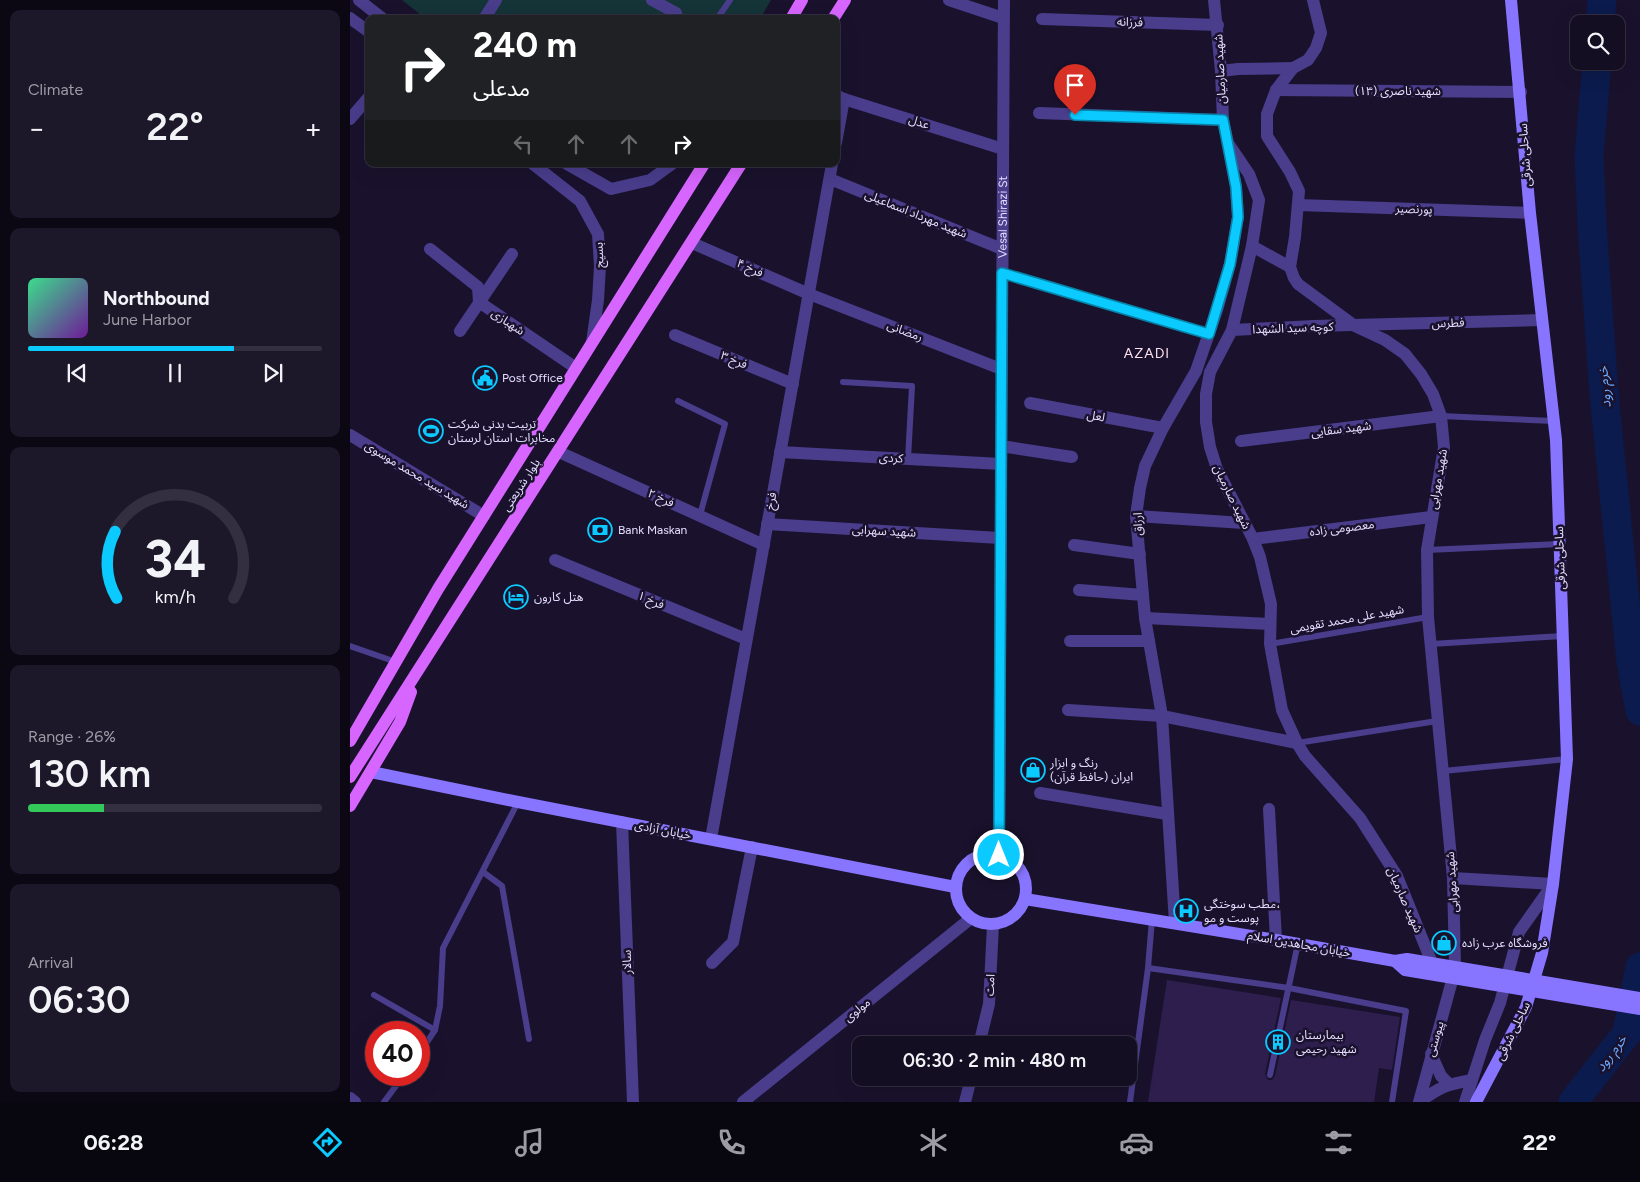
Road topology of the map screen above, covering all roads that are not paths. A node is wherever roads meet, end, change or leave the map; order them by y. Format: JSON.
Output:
{"nodes":[{"id":1,"x":359,"y":0,"type":"edge"},
{"id":2,"x":496,"y":0,"type":"edge"},
{"id":3,"x":652,"y":0,"type":"edge"},
{"id":4,"x":730,"y":0,"type":"edge"},
{"id":5,"x":802,"y":0,"type":"edge"},
{"id":6,"x":845,"y":0,"type":"edge"},
{"id":7,"x":949,"y":0,"type":"edge"},
{"id":8,"x":1004,"y":0,"type":"edge"},
{"id":9,"x":1214,"y":0,"type":"edge"},
{"id":10,"x":1313,"y":0,"type":"edge"},
{"id":11,"x":1511,"y":0,"type":"edge"},
{"id":12,"x":676,"y":13,"type":"dead end"},
{"id":13,"x":379,"y":15,"type":"edge"},
{"id":14,"x":487,"y":15,"type":"edge"},
{"id":15,"x":720,"y":15,"type":"edge"},
{"id":16,"x":793,"y":15,"type":"edge"},
{"id":17,"x":836,"y":15,"type":"edge"},
{"id":18,"x":350,"y":18,"type":"edge"},
{"id":19,"x":1003,"y":18,"type":"junction"},
{"id":20,"x":1042,"y":19,"type":"dead end"},
{"id":21,"x":1218,"y":25,"type":"junction"},
{"id":22,"x":365,"y":29,"type":"edge"},
{"id":23,"x":1293,"y":68,"type":"junction"},
{"id":24,"x":1221,"y":71,"type":"junction"},
{"id":25,"x":1276,"y":90,"type":"junction"},
{"id":26,"x":1520,"y":92,"type":"junction"},
{"id":27,"x":840,"y":97,"type":"edge"},
{"id":28,"x":365,"y":102,"type":"edge"},
{"id":29,"x":1038,"y":114,"type":"dead end"},
{"id":30,"x":350,"y":120,"type":"edge"},
{"id":31,"x":1223,"y":120,"type":"junction"},
{"id":32,"x":1228,"y":143,"type":"junction"},
{"id":33,"x":1003,"y":149,"type":"junction"},
{"id":34,"x":537,"y":167,"type":"edge"},
{"id":35,"x":573,"y":167,"type":"edge"},
{"id":36,"x":668,"y":167,"type":"edge"},
{"id":37,"x":702,"y":167,"type":"edge"},
{"id":38,"x":740,"y":167,"type":"edge"},
{"id":39,"x":832,"y":167,"type":"edge"},
{"id":40,"x":830,"y":179,"type":"junction"},
{"id":41,"x":1298,"y":205,"type":"junction"},
{"id":42,"x":1530,"y":212,"type":"junction"},
{"id":43,"x":692,"y":243,"type":"junction"},
{"id":44,"x":1252,"y":246,"type":"junction"},
{"id":45,"x":430,"y":249,"type":"dead end"},
{"id":46,"x":1002,"y":249,"type":"junction"},
{"id":47,"x":512,"y":254,"type":"dead end"},
{"id":48,"x":1290,"y":267,"type":"junction"},
{"id":49,"x":1002,"y":273,"type":"junction"},
{"id":50,"x":809,"y":294,"type":"junction"},
{"id":51,"x":479,"y":302,"type":"junction"},
{"id":52,"x":1542,"y":320,"type":"junction"},
{"id":53,"x":1355,"y":326,"type":"junction"},
{"id":54,"x":1232,"y":330,"type":"junction"},
{"id":55,"x":460,"y":331,"type":"dead end"},
{"id":56,"x":1209,"y":334,"type":"junction"},
{"id":57,"x":675,"y":335,"type":"dead end"},
{"id":58,"x":592,"y":342,"type":"junction"},
{"id":59,"x":576,"y":368,"type":"junction"},
{"id":60,"x":1001,"y":369,"type":"junction"},
{"id":61,"x":843,"y":382,"type":"dead end"},
{"id":62,"x":793,"y":384,"type":"junction"},
{"id":63,"x":678,"y":401,"type":"dead end"},
{"id":64,"x":1030,"y":403,"type":"dead end"},
{"id":65,"x":1441,"y":416,"type":"junction"},
{"id":66,"x":1554,"y":421,"type":"junction"},
{"id":67,"x":1163,"y":428,"type":"junction"},
{"id":68,"x":350,"y":435,"type":"edge"},
{"id":69,"x":1242,"y":441,"type":"dead end"},
{"id":70,"x":1001,"y":446,"type":"junction"},
{"id":71,"x":559,"y":452,"type":"junction"},
{"id":72,"x":780,"y":452,"type":"junction"},
{"id":73,"x":1072,"y":457,"type":"dead end"},
{"id":74,"x":908,"y":459,"type":"junction"},
{"id":75,"x":1001,"y":464,"type":"junction"},
{"id":76,"x":700,"y":515,"type":"junction"},
{"id":77,"x":484,"y":516,"type":"junction"},
{"id":78,"x":1136,"y":516,"type":"junction"},
{"id":79,"x":1431,"y":517,"type":"junction"},
{"id":80,"x":1244,"y":523,"type":"junction"},
{"id":81,"x":767,"y":524,"type":"junction"},
{"id":82,"x":1000,"y":538,"type":"junction"},
{"id":83,"x":1253,"y":539,"type":"junction"},
{"id":84,"x":764,"y":544,"type":"junction"},
{"id":85,"x":1560,"y":544,"type":"junction"},
{"id":86,"x":1074,"y":545,"type":"dead end"},
{"id":87,"x":1427,"y":550,"type":"junction"},
{"id":88,"x":1140,"y":554,"type":"junction"},
{"id":89,"x":556,"y":560,"type":"dead end"},
{"id":90,"x":1079,"y":590,"type":"dead end"},
{"id":91,"x":1143,"y":595,"type":"junction"},
{"id":92,"x":1428,"y":617,"type":"junction"},
{"id":93,"x":1145,"y":618,"type":"junction"},
{"id":94,"x":1270,"y":624,"type":"junction"},
{"id":95,"x":1563,"y":636,"type":"junction"},
{"id":96,"x":746,"y":640,"type":"junction"},
{"id":97,"x":1070,"y":641,"type":"dead end"},
{"id":98,"x":1149,"y":641,"type":"junction"},
{"id":99,"x":1270,"y":644,"type":"junction"},
{"id":100,"x":1431,"y":644,"type":"junction"},
{"id":101,"x":350,"y":646,"type":"edge"},
{"id":102,"x":396,"y":662,"type":"junction"},
{"id":103,"x":420,"y":669,"type":"junction"},
{"id":104,"x":1068,"y":710,"type":"dead end"},
{"id":105,"x":1162,"y":716,"type":"junction"},
{"id":106,"x":1437,"y":721,"type":"junction"},
{"id":107,"x":350,"y":740,"type":"edge"},
{"id":108,"x":1296,"y":743,"type":"junction"},
{"id":109,"x":1567,"y":759,"type":"junction"},
{"id":110,"x":1441,"y":771,"type":"junction"},
{"id":111,"x":371,"y":772,"type":"junction"},
{"id":112,"x":350,"y":777,"type":"edge"},
{"id":113,"x":1040,"y":793,"type":"dead end"},
{"id":114,"x":518,"y":802,"type":"junction"},
{"id":115,"x":350,"y":806,"type":"edge"},
{"id":116,"x":1269,"y":808,"type":"dead end"},
{"id":117,"x":1168,"y":814,"type":"junction"},
{"id":118,"x":622,"y":822,"type":"junction"},
{"id":119,"x":710,"y":839,"type":"junction"},
{"id":120,"x":752,"y":847,"type":"junction"},
{"id":121,"x":999,"y":855,"type":"junction"},
{"id":122,"x":483,"y":872,"type":"junction"},
{"id":123,"x":1453,"y":878,"type":"junction"},
{"id":124,"x":1553,"y":884,"type":"junction"},
{"id":125,"x":955,"y":887,"type":"junction"},
{"id":126,"x":1025,"y":899,"type":"junction"},
{"id":127,"x":970,"y":919,"type":"junction"},
{"id":128,"x":1152,"y":919,"type":"junction"},
{"id":129,"x":1175,"y":923,"type":"junction"},
{"id":130,"x":993,"y":925,"type":"junction"},
{"id":131,"x":1276,"y":940,"type":"junction"},
{"id":132,"x":1298,"y":943,"type":"junction"},
{"id":133,"x":1395,"y":961,"type":"junction"},
{"id":134,"x":712,"y":963,"type":"dead end"},
{"id":135,"x":1432,"y":963,"type":"junction"},
{"id":136,"x":1148,"y":968,"type":"junction"},
{"id":137,"x":1454,"y":972,"type":"junction"},
{"id":138,"x":1486,"y":977,"type":"junction"},
{"id":139,"x":1289,"y":988,"type":"junction"},
{"id":140,"x":374,"y":995,"type":"dead end"},
{"id":141,"x":1640,"y":998,"type":"edge"},
{"id":142,"x":1640,"y":1009,"type":"edge"},
{"id":143,"x":435,"y":1030,"type":"junction"},
{"id":144,"x":981,"y":1036,"type":"edge"},
{"id":145,"x":430,"y":1038,"type":"edge"},
{"id":146,"x":529,"y":1039,"type":"dead end"},
{"id":147,"x":1431,"y":1054,"type":"junction"},
{"id":148,"x":1270,"y":1075,"type":"dead end"},
{"id":149,"x":1472,"y":1080,"type":"junction"},
{"id":150,"x":1449,"y":1084,"type":"junction"},
{"id":151,"x":396,"y":1086,"type":"edge"},
{"id":152,"x":969,"y":1086,"type":"edge"},
{"id":153,"x":350,"y":1098,"type":"edge"},
{"id":154,"x":355,"y":1102,"type":"edge"},
{"id":155,"x":384,"y":1102,"type":"edge"},
{"id":156,"x":633,"y":1102,"type":"edge"},
{"id":157,"x":743,"y":1102,"type":"edge"},
{"id":158,"x":965,"y":1102,"type":"edge"},
{"id":159,"x":1130,"y":1102,"type":"edge"},
{"id":160,"x":1392,"y":1102,"type":"edge"},
{"id":161,"x":1419,"y":1102,"type":"edge"},
{"id":162,"x":1465,"y":1102,"type":"edge"},
{"id":163,"x":1476,"y":1102,"type":"edge"}],
"edges":[{"from":1,"to":13,"type":"street"},
{"from":2,"to":14,"type":"street"},
{"from":3,"to":12,"type":"street"},
{"from":4,"to":15,"type":"lane"},
{"from":5,"to":16,"type":"main road"},
{"from":6,"to":17,"type":"main road"},
{"from":7,"to":19,"type":"street"},
{"from":8,"to":19,"type":"street","name":"Vesal Shirazi St"},
{"from":9,"to":21,"type":"street","name":"شهید صارمیان"},
{"from":10,"to":23,"type":"street"},
{"from":11,"to":26,"type":"main road","name":"ساحلی شرقی"},
{"from":18,"to":22,"type":"street"},
{"from":19,"to":33,"type":"street","name":"Vesal Shirazi St"},
{"from":20,"to":21,"type":"street","name":"فرزانه"},
{"from":21,"to":24,"type":"street","name":"شهید صارمیان"},
{"from":23,"to":24,"type":"street"},
{"from":23,"to":25,"type":"street"},
{"from":24,"to":31,"type":"street","name":"شهید صارمیان"},
{"from":25,"to":26,"type":"street","name":"شهید ناصری (۱۳)"},
{"from":25,"to":41,"type":"street"},
{"from":26,"to":42,"type":"main road","name":"ساحلی شرقی"},
{"from":27,"to":33,"type":"street","name":"عدل"},
{"from":28,"to":30,"type":"street"},
{"from":29,"to":31,"type":"street"},
{"from":31,"to":32,"type":"street","name":"شهید صارمیان"},
{"from":32,"to":44,"type":"street","name":"شهید صارمیان"},
{"from":32,"to":56,"type":"street","name":"ارزاق"},
{"from":33,"to":46,"type":"street","name":"Vesal Shirazi St"},
{"from":34,"to":58,"type":"street","name":"بسیج"},
{"from":35,"to":36,"type":"street"},
{"from":37,"to":58,"type":"main road","name":"بلوار شریعتی"},
{"from":38,"to":43,"type":"main road","name":"بلوار شریعتی"},
{"from":39,"to":40,"type":"street","name":"فرخ"},
{"from":40,"to":46,"type":"street","name":"شهید مهرداد اسماعیلی"},
{"from":40,"to":50,"type":"street","name":"فرخ"},
{"from":41,"to":42,"type":"street","name":"پورنصیر"},
{"from":41,"to":48,"type":"street"},
{"from":42,"to":52,"type":"main road","name":"ساحلی شرقی"},
{"from":43,"to":50,"type":"street","name":"فرخ ۴"},
{"from":43,"to":71,"type":"main road","name":"بلوار شریعتی"},
{"from":44,"to":48,"type":"street"},
{"from":44,"to":54,"type":"street","name":"شهید صارمیان"},
{"from":45,"to":51,"type":"street","name":"شهبازی"},
{"from":46,"to":49,"type":"street","name":"Vesal Shirazi St"},
{"from":47,"to":51,"type":"street"},
{"from":48,"to":53,"type":"street","name":"شهید مهرابی"},
{"from":49,"to":56,"type":"lane"},
{"from":49,"to":60,"type":"street","name":"Vesal Shirazi St"},
{"from":50,"to":60,"type":"street","name":"رمضانی"},
{"from":50,"to":62,"type":"street","name":"فرخ"},
{"from":51,"to":55,"type":"street"},
{"from":51,"to":59,"type":"street","name":"شهبازی"},
{"from":52,"to":53,"type":"street","name":"فطرس"},
{"from":52,"to":66,"type":"main road","name":"ساحلی شرقی"},
{"from":53,"to":54,"type":"street","name":"کوچه سید الشهدا"},
{"from":53,"to":65,"type":"street","name":"شهید مهرابی"},
{"from":54,"to":80,"type":"street","name":"شهید صارمیان"},
{"from":56,"to":67,"type":"street","name":"ارزاق"},
{"from":57,"to":62,"type":"street","name":"فرخ ۳"},
{"from":58,"to":59,"type":"main road","name":"بلوار شریعتی"},
{"from":59,"to":77,"type":"main road","name":"بلوار شریعتی"},
{"from":60,"to":70,"type":"street","name":"Vesal Shirazi St"},
{"from":61,"to":74,"type":"lane"},
{"from":62,"to":72,"type":"street","name":"فرخ"},
{"from":63,"to":76,"type":"lane"},
{"from":64,"to":67,"type":"street","name":"لعل"},
{"from":65,"to":66,"type":"lane"},
{"from":65,"to":69,"type":"street","name":"شهید سقایی"},
{"from":65,"to":79,"type":"street","name":"شهید مهرابی"},
{"from":66,"to":85,"type":"main road","name":"ساحلی شرقی"},
{"from":67,"to":78,"type":"street","name":"ارزاق"},
{"from":68,"to":77,"type":"street","name":"شهید سید محمد موسوی"},
{"from":70,"to":73,"type":"street"},
{"from":70,"to":75,"type":"street","name":"Vesal Shirazi St"},
{"from":71,"to":76,"type":"street","name":"فرخ ۲"},
{"from":71,"to":103,"type":"main road","name":"بلوار شریعتی"},
{"from":72,"to":74,"type":"street","name":"کردی"},
{"from":72,"to":81,"type":"street","name":"فرخ"},
{"from":74,"to":75,"type":"street","name":"کردی"},
{"from":75,"to":82,"type":"street","name":"Vesal Shirazi St"},
{"from":76,"to":84,"type":"street","name":"فرخ ۲"},
{"from":77,"to":102,"type":"main road","name":"بلوار شریعتی"},
{"from":78,"to":80,"type":"street"},
{"from":78,"to":88,"type":"street","name":"ارزاق"},
{"from":79,"to":83,"type":"street","name":"معصومی زاده"},
{"from":79,"to":87,"type":"street","name":"شهید مهرابی"},
{"from":80,"to":83,"type":"street","name":"شهید صارمیان"},
{"from":81,"to":82,"type":"street","name":"شهید سهرابی"},
{"from":81,"to":84,"type":"street","name":"فرخ"},
{"from":82,"to":121,"type":"street","name":"Vesal Shirazi St"},
{"from":83,"to":94,"type":"street","name":"شهید صارمیان"},
{"from":84,"to":96,"type":"street","name":"فرخ"},
{"from":85,"to":87,"type":"lane"},
{"from":85,"to":95,"type":"main road","name":"ساحلی شرقی"},
{"from":86,"to":88,"type":"street"},
{"from":87,"to":92,"type":"street","name":"شهید مهرابی"},
{"from":88,"to":91,"type":"street","name":"ارزاق"},
{"from":89,"to":96,"type":"street","name":"فرخ ۱"},
{"from":90,"to":91,"type":"street"},
{"from":91,"to":93,"type":"street","name":"ارزاق"},
{"from":92,"to":99,"type":"lane","name":"شهید علی محمد تقویمی"},
{"from":92,"to":100,"type":"street","name":"شهید مهرابی"},
{"from":93,"to":94,"type":"street"},
{"from":93,"to":98,"type":"street","name":"ارزاق"},
{"from":94,"to":99,"type":"street","name":"شهید صارمیان"},
{"from":95,"to":100,"type":"lane"},
{"from":95,"to":109,"type":"main road","name":"ساحلی شرقی"},
{"from":96,"to":119,"type":"street","name":"فرخ"},
{"from":97,"to":98,"type":"street"},
{"from":98,"to":105,"type":"street","name":"ارزاق"},
{"from":99,"to":108,"type":"street","name":"شهید صارمیان"},
{"from":100,"to":106,"type":"street","name":"شهید مهرابی"},
{"from":101,"to":102,"type":"lane"},
{"from":102,"to":107,"type":"main road","name":"بلوار شریعتی"},
{"from":103,"to":111,"type":"main road"},
{"from":103,"to":112,"type":"main road","name":"بلوار شریعتی"},
{"from":104,"to":105,"type":"street"},
{"from":105,"to":108,"type":"street"},
{"from":105,"to":117,"type":"street","name":"ارزاق"},
{"from":106,"to":108,"type":"lane"},
{"from":106,"to":110,"type":"street","name":"شهید مهرابی"},
{"from":108,"to":135,"type":"street","name":"شهید صارمیان"},
{"from":109,"to":110,"type":"lane"},
{"from":109,"to":124,"type":"main road","name":"ساحلی شرقی"},
{"from":110,"to":123,"type":"street","name":"شهید مهرابی"},
{"from":111,"to":114,"type":"main road","name":"خیابان آزادی"},
{"from":111,"to":115,"type":"main road"},
{"from":113,"to":117,"type":"street"},
{"from":114,"to":118,"type":"main road","name":"خیابان آزادی"},
{"from":114,"to":122,"type":"lane"},
{"from":116,"to":131,"type":"street"},
{"from":117,"to":129,"type":"street","name":"ارزاق"},
{"from":118,"to":119,"type":"main road","name":"خیابان آزادی"},
{"from":118,"to":156,"type":"street","name":"سالار"},
{"from":119,"to":120,"type":"main road","name":"خیابان آزادی"},
{"from":120,"to":125,"type":"main road","name":"خیابان آزادی"},
{"from":120,"to":134,"type":"street"},
{"from":121,"to":125,"type":"main road"},
{"from":121,"to":126,"type":"main road"},
{"from":122,"to":143,"type":"lane"},
{"from":122,"to":146,"type":"lane"},
{"from":123,"to":124,"type":"street"},
{"from":123,"to":137,"type":"street","name":"شهید مهرابی"},
{"from":124,"to":149,"type":"street"},
{"from":124,"to":163,"type":"main road","name":"ساحلی شرقی"},
{"from":125,"to":127,"type":"main road"},
{"from":126,"to":128,"type":"main road","name":"خیابان مجاهدین اسلام"},
{"from":126,"to":130,"type":"main road"},
{"from":127,"to":130,"type":"main road"},
{"from":127,"to":157,"type":"street","name":"مولوی"},
{"from":128,"to":129,"type":"main road","name":"خیابان مجاهدین اسلام"},
{"from":128,"to":136,"type":"lane"},
{"from":129,"to":131,"type":"main road","name":"خیابان مجاهدین اسلام"},
{"from":130,"to":144,"type":"street","name":"امت"},
{"from":131,"to":132,"type":"main road","name":"خیابان مجاهدین اسلام"},
{"from":132,"to":133,"type":"main road","name":"خیابان مجاهدین اسلام"},
{"from":132,"to":139,"type":"lane"},
{"from":133,"to":135,"type":"main road","name":"خیابان مجاهدین اسلام"},
{"from":133,"to":137,"type":"main road","name":"خیابان مجاهدین اسلام"},
{"from":135,"to":137,"type":"main road","name":"خیابان مجاهدین اسلام"},
{"from":136,"to":139,"type":"lane"},
{"from":136,"to":159,"type":"lane"},
{"from":137,"to":138,"type":"main road","name":"خیابان مجاهدین اسلام"},
{"from":137,"to":147,"type":"street","name":"پیوستی"},
{"from":138,"to":141,"type":"main road","name":"خیابان مجاهدین اسلام"},
{"from":138,"to":142,"type":"main road","name":"خیابان مجاهدین اسلام"},
{"from":139,"to":148,"type":"lane"},
{"from":139,"to":160,"type":"lane"},
{"from":140,"to":143,"type":"lane"},
{"from":143,"to":145,"type":"lane"},
{"from":147,"to":150,"type":"street"},
{"from":147,"to":161,"type":"street","name":"پیوستی"},
{"from":149,"to":150,"type":"street"},
{"from":149,"to":162,"type":"street"},
{"from":150,"to":161,"type":"street"},
{"from":151,"to":155,"type":"lane"},
{"from":152,"to":158,"type":"street"},
{"from":153,"to":154,"type":"street"}]}
